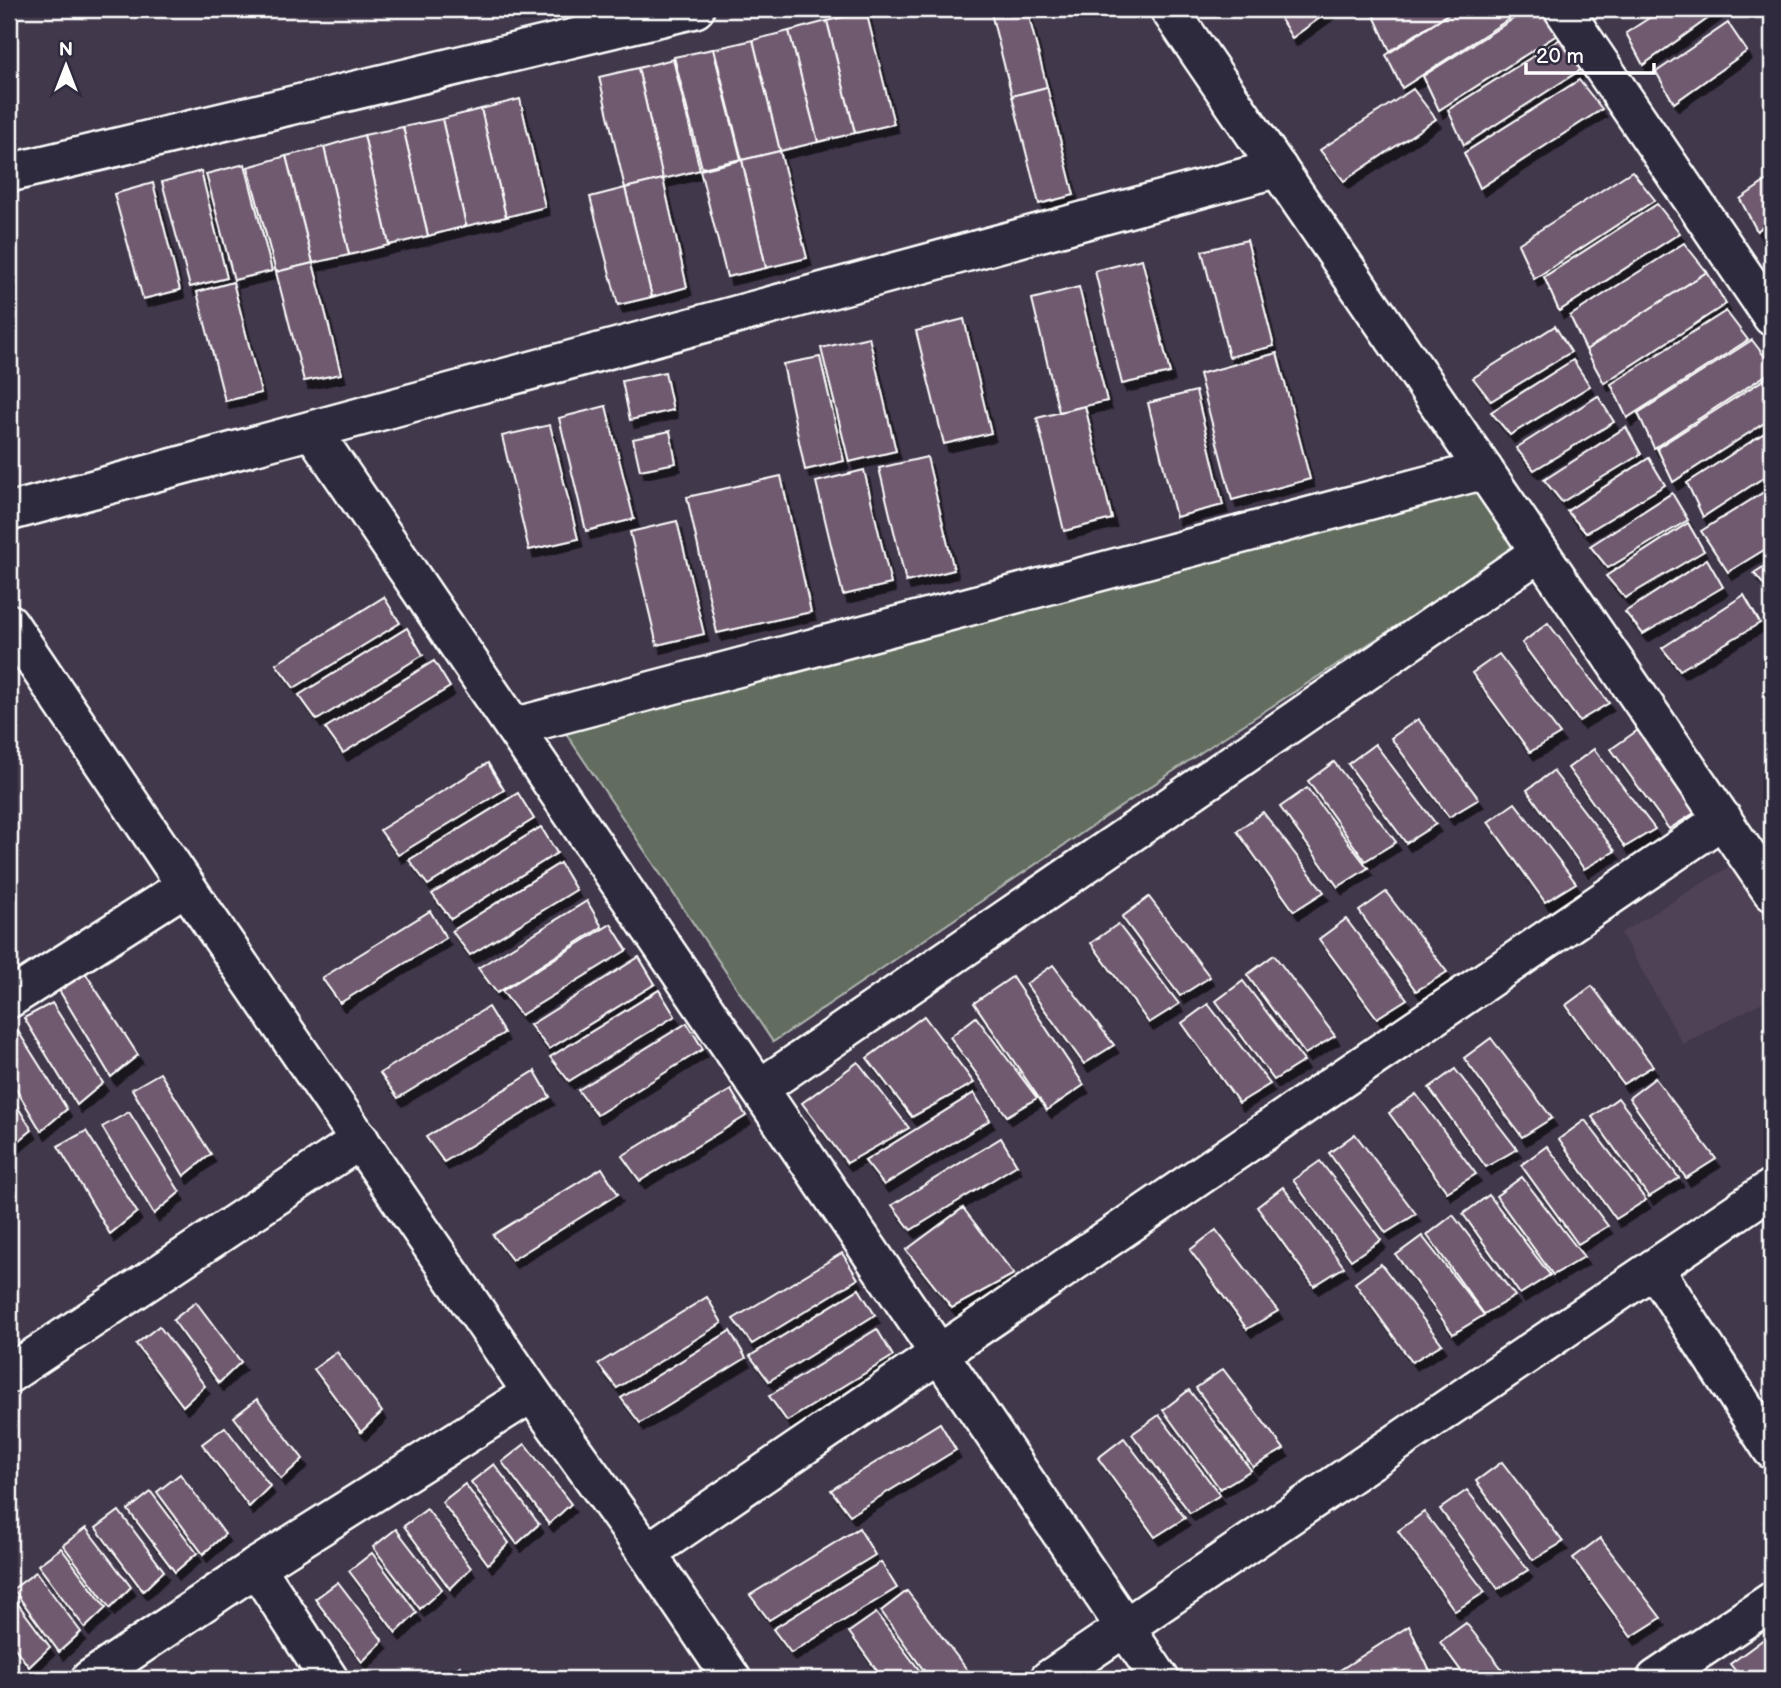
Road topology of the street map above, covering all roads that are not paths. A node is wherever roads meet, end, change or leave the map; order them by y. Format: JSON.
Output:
{"nodes":[{"id":1,"x":695,"y":9,"type":"edge"},
{"id":2,"x":1170,"y":9,"type":"edge"},
{"id":3,"x":1563,"y":9,"type":"edge"},
{"id":4,"x":1278,"y":168,"type":"junction"},
{"id":5,"x":9,"y":173,"type":"edge"},
{"id":6,"x":1772,"y":317,"type":"edge"},
{"id":7,"x":312,"y":430,"type":"junction"},
{"id":8,"x":1485,"y":470,"type":"junction"},
{"id":9,"x":9,"y":512,"type":"edge"},
{"id":10,"x":1540,"y":552,"type":"junction"},
{"id":11,"x":9,"y":623,"type":"edge"},
{"id":12,"x":514,"y":727,"type":"junction"},
{"id":13,"x":1723,"y":820,"type":"junction"},
{"id":14,"x":186,"y":886,"type":"junction"},
{"id":15,"x":1772,"y":892,"type":"edge"},
{"id":16,"x":9,"y":999,"type":"edge"},
{"id":17,"x":760,"y":1088,"type":"junction"},
{"id":18,"x":359,"y":1140,"type":"junction"},
{"id":19,"x":1772,"y":1188,"type":"edge"},
{"id":20,"x":1654,"y":1268,"type":"junction"},
{"id":21,"x":940,"y":1354,"type":"junction"},
{"id":22,"x":9,"y":1374,"type":"edge"},
{"id":23,"x":532,"y":1393,"type":"junction"},
{"id":24,"x":1772,"y":1450,"type":"edge"},
{"id":25,"x":647,"y":1553,"type":"junction"},
{"id":26,"x":256,"y":1567,"type":"junction"},
{"id":27,"x":1772,"y":1601,"type":"edge"},
{"id":28,"x":1125,"y":1628,"type":"junction"},
{"id":29,"x":90,"y":1679,"type":"edge"},
{"id":30,"x":328,"y":1679,"type":"edge"},
{"id":31,"x":732,"y":1679,"type":"edge"},
{"id":32,"x":1049,"y":1679,"type":"edge"},
{"id":33,"x":1160,"y":1679,"type":"edge"},
{"id":34,"x":1656,"y":1679,"type":"edge"}],
"edges":[{"from":1,"to":5,"type":"street"},
{"from":2,"to":4,"type":"street"},
{"from":3,"to":6,"type":"street"},
{"from":4,"to":7,"type":"street"},
{"from":4,"to":8,"type":"street"},
{"from":7,"to":9,"type":"street"},
{"from":7,"to":12,"type":"street"},
{"from":8,"to":10,"type":"street"},
{"from":8,"to":12,"type":"street"},
{"from":10,"to":13,"type":"street"},
{"from":10,"to":17,"type":"street"},
{"from":11,"to":14,"type":"street"},
{"from":12,"to":17,"type":"street"},
{"from":13,"to":15,"type":"street"},
{"from":13,"to":21,"type":"street"},
{"from":14,"to":16,"type":"street"},
{"from":14,"to":18,"type":"street"},
{"from":17,"to":21,"type":"street"},
{"from":18,"to":22,"type":"street"},
{"from":18,"to":23,"type":"street"},
{"from":19,"to":20,"type":"street"},
{"from":20,"to":24,"type":"street"},
{"from":20,"to":28,"type":"street"},
{"from":21,"to":25,"type":"street"},
{"from":21,"to":28,"type":"street"},
{"from":23,"to":25,"type":"street"},
{"from":23,"to":26,"type":"street"},
{"from":25,"to":31,"type":"street"},
{"from":26,"to":29,"type":"street"},
{"from":26,"to":30,"type":"street"},
{"from":27,"to":34,"type":"street"},
{"from":28,"to":32,"type":"street"},
{"from":28,"to":33,"type":"street"}]}
